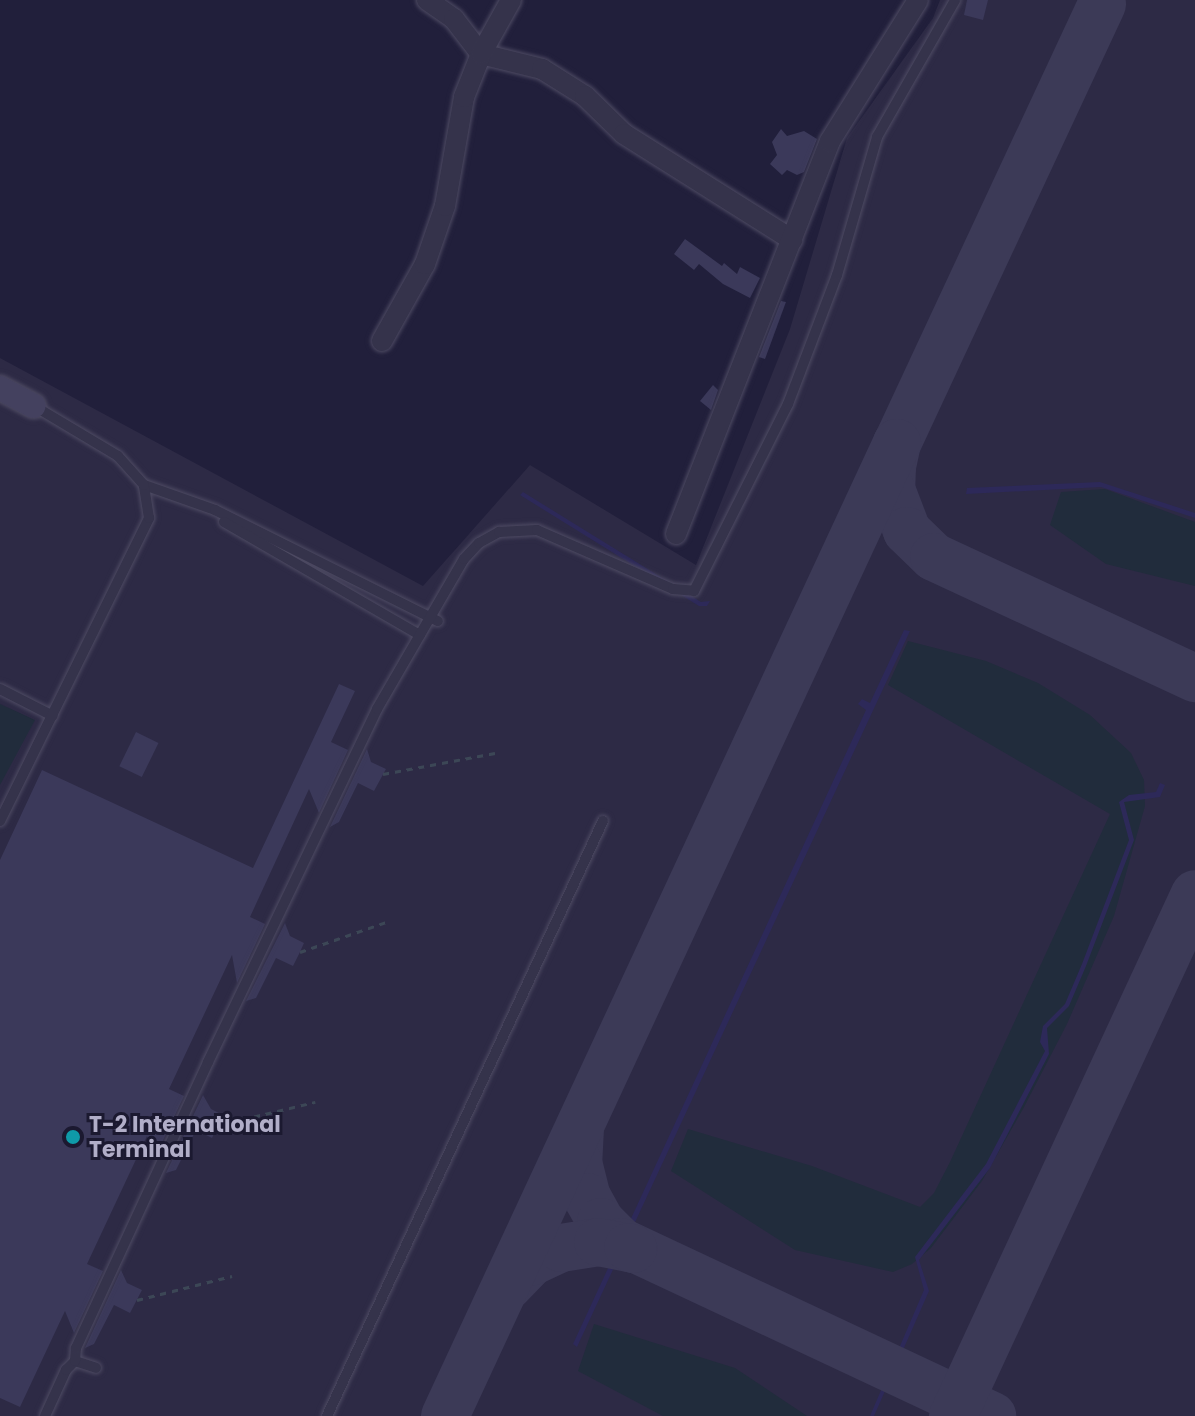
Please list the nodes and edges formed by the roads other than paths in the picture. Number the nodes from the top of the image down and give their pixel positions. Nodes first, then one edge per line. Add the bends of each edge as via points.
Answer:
1 (427, 0) edge
2 (511, 0) edge
3 (918, 0) edge
4 (955, 0) edge
5 (481, 54) junction
6 (792, 240) junction
7 (382, 341) dead end
8 (0, 388) edge
9 (34, 406) joint
10 (144, 485) junction
11 (224, 522) dead end
12 (676, 534) dead end
13 (434, 619) junction
14 (420, 635) dead end
15 (0, 689) edge
16 (53, 716) junction
17 (0, 821) edge
18 (603, 821) dead end
19 (75, 1361) junction
20 (96, 1368) dead end
21 (45, 1416) edge
22 (327, 1416) edge

1 - 5 street via 454,19
2 - 5 street
3 - 6 street via 830,141
4 - 13 lane via 877,137 837,275 788,404 694,591 673,589 549,533 517,528 487,537 470,552
5 - 6 street via 542,69 585,96 624,134
5 - 7 street via 461,108 445,206 425,264
6 - 12 street
8 - 9 street
9 - 10 lane via 118,456
10 - 13 lane via 215,510
10 - 16 lane via 149,518
11 - 14 lane
13 - 19 lane via 377,709 208,1062 76,1348
15 - 16 lane
16 - 17 lane
18 - 22 lane
19 - 20 lane
19 - 21 lane

